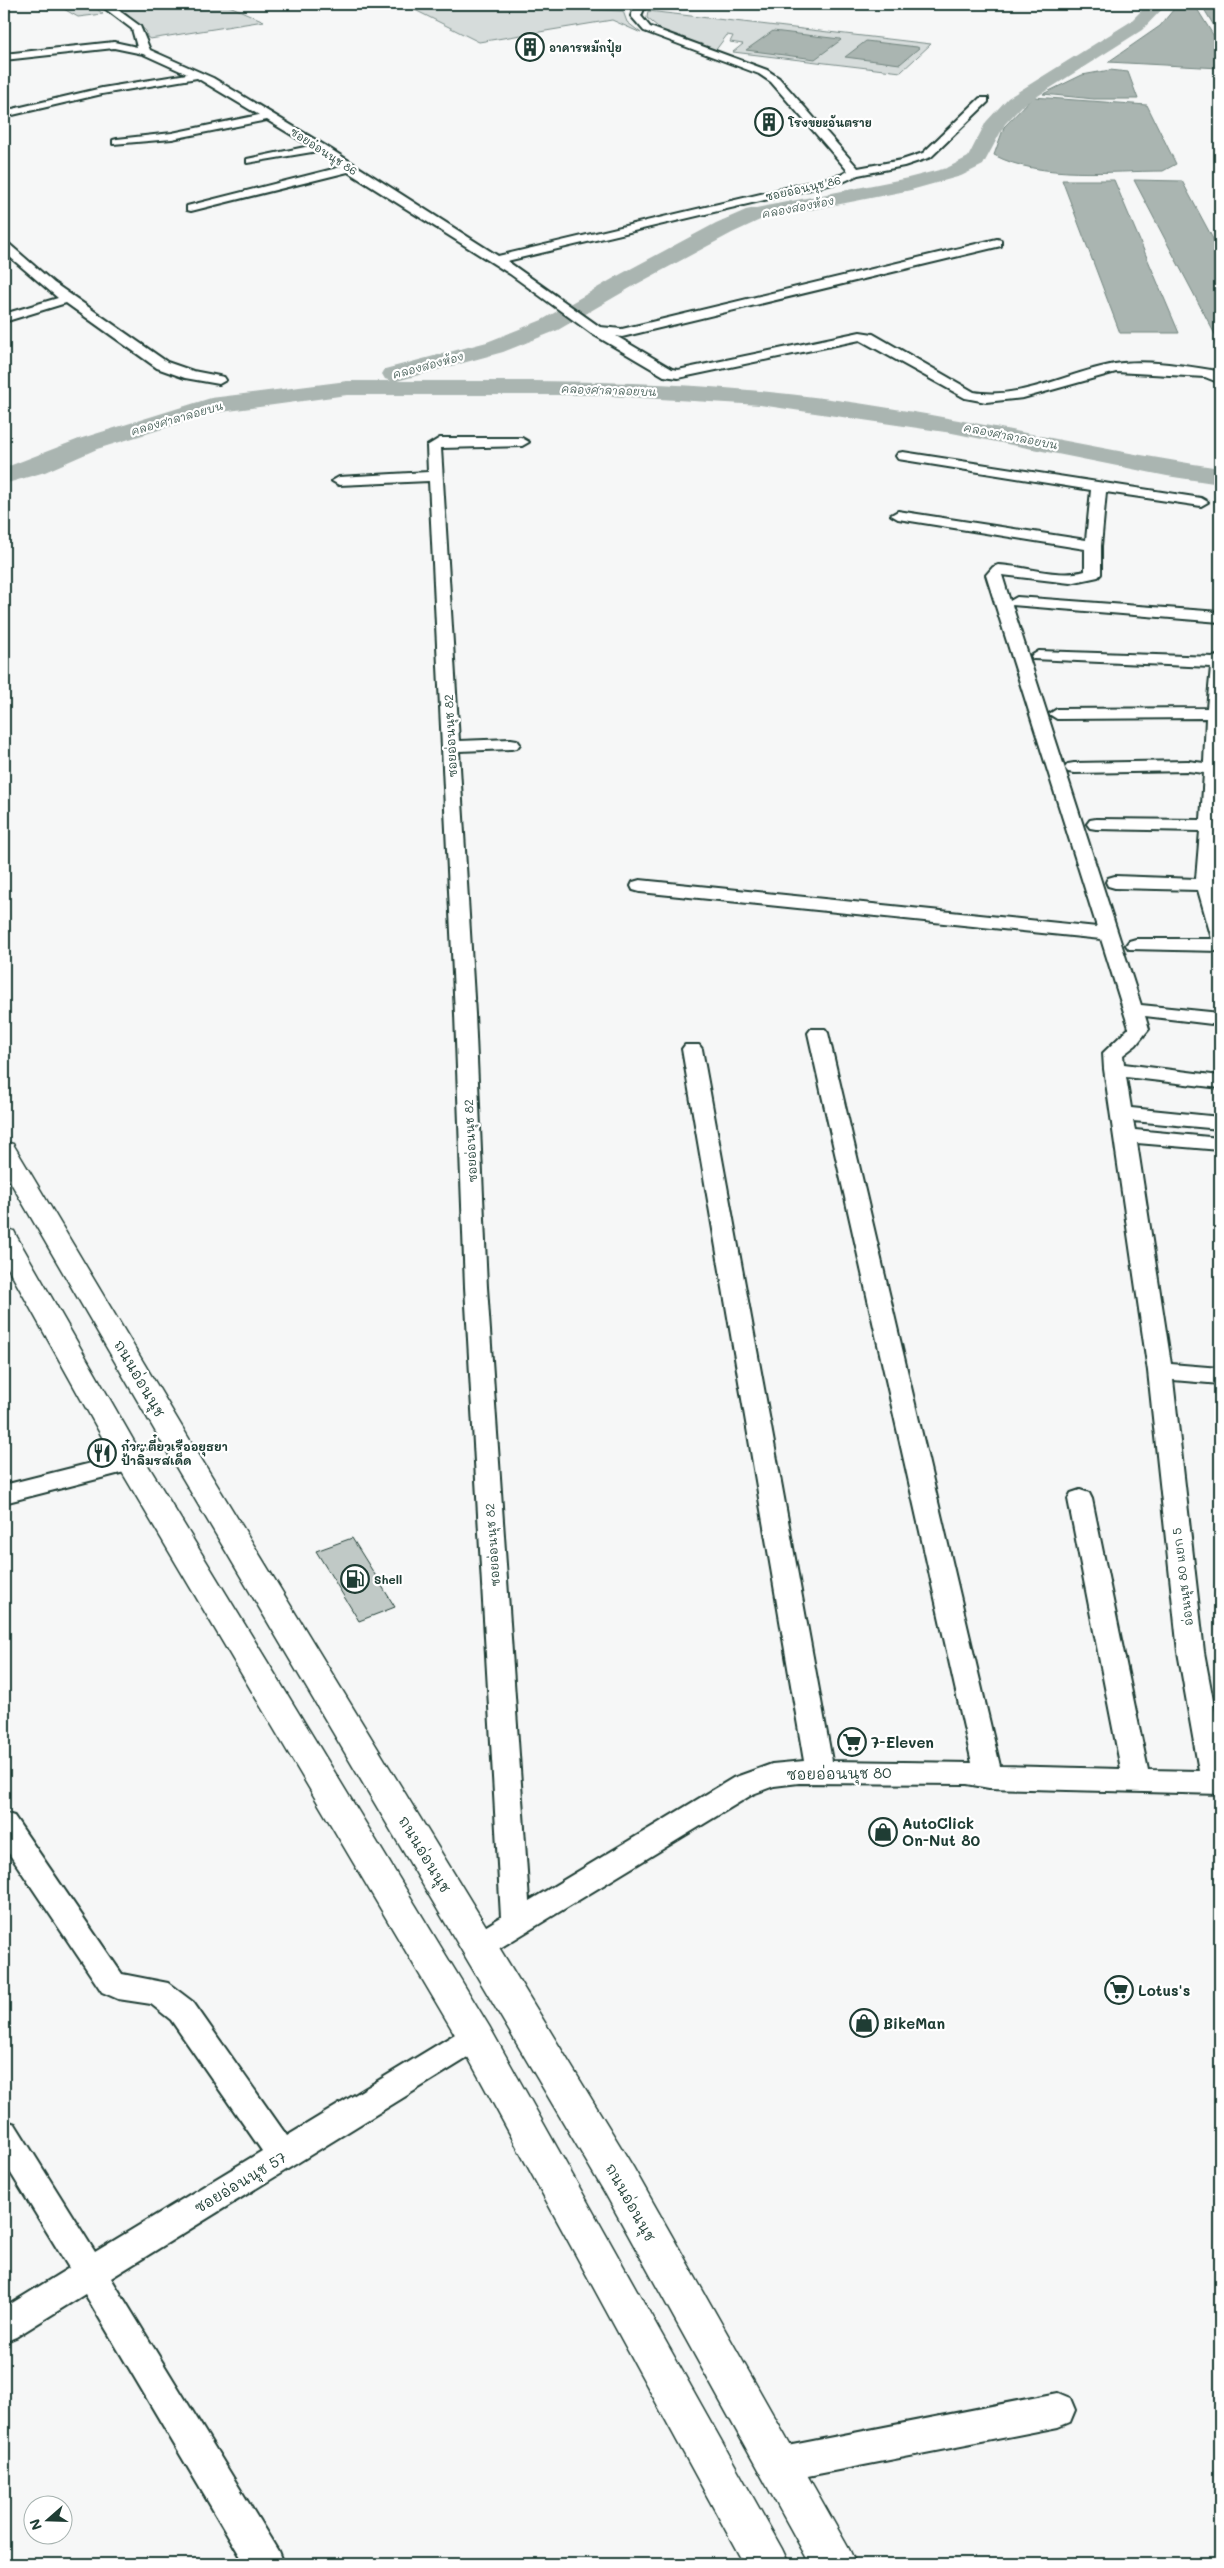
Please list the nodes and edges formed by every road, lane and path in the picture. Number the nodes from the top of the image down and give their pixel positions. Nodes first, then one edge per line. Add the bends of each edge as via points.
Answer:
1 (104, 4) edge
2 (641, 4) edge
3 (139, 39) junction
4 (114, 45) junction
5 (146, 52) junction
6 (4, 57) edge
7 (200, 76) junction
8 (984, 100) dead end
9 (4, 114) edge
10 (269, 116) junction
11 (118, 142) dead end
12 (320, 147) junction
13 (251, 161) dead end
14 (350, 168) junction
15 (855, 172) junction
16 (191, 208) dead end
17 (997, 243) dead end
18 (4, 246) edge
19 (496, 260) junction
20 (67, 298) junction
21 (4, 318) edge
22 (596, 330) junction
23 (1220, 379) edge
24 (218, 380) dead end
25 (522, 442) dead end
26 (903, 456) dead end
27 (435, 476) junction
28 (339, 481) dead end
29 (1099, 487) junction
30 (1201, 502) dead end
31 (898, 515) dead end
32 (1093, 546) junction
33 (1018, 602) dead end
34 (1220, 617) edge
35 (1039, 656) dead end
36 (1220, 665) edge
37 (1057, 714) dead end
38 (1217, 718) edge
39 (511, 744) dead end
40 (450, 746) junction
41 (1074, 768) dead end
42 (1216, 770) edge
43 (1096, 824) dead end
44 (1215, 826) edge
45 (1116, 882) dead end
46 (1213, 885) edge
47 (640, 886) dead end
48 (1110, 934) junction
49 (1220, 937) edge
50 (1136, 945) dead end
51 (1220, 945) edge
52 (1146, 1010) dead end
53 (1220, 1019) edge
54 (818, 1033) dead end
55 (692, 1049) dead end
56 (1114, 1070) junction
57 (1220, 1082) edge
58 (1121, 1113) junction
59 (1220, 1122) edge
60 (1124, 1135) junction
61 (1220, 1144) edge
62 (4, 1150) edge
63 (4, 1237) edge
64 (1160, 1371) junction
65 (1220, 1376) edge
66 (131, 1462) junction
67 (4, 1494) edge
68 (1080, 1499) dead end
69 (820, 1773) junction
70 (989, 1777) junction
71 (1137, 1781) junction
72 (1218, 1783) edge
73 (4, 1824) edge
74 (516, 1924) junction
75 (480, 1945) junction
76 (476, 2037) junction
77 (4, 2134) edge
78 (283, 2155) junction
79 (90, 2273) junction
80 (4, 2326) edge
81 (1058, 2410) dead end
82 (777, 2465) junction
83 (264, 2564) edge
84 (767, 2564) edge
85 (834, 2564) edge

1 - 3 street via 137,28
2 - 15 street, ซอยอ่อนนุช 86 via 636,16 647,29 762,72 775,80
3 - 4 street
3 - 5 street
4 - 5 street, ซอยอ่อนนุช 86
4 - 6 street, ซอยอ่อนนุช 86
5 - 7 street, ซอยอ่อนนุช 86
7 - 9 street via 102,91
7 - 10 street, ซอยอ่อนนุช 86
8 - 15 street via 927,155 904,163
10 - 11 street via 164,138
10 - 12 street, ซอยอ่อนนุช 86
12 - 13 street
12 - 14 street, ซอยอ่อนนุช 86
14 - 16 street
14 - 19 street, ซอยอ่อนนุช 86
15 - 19 street, ซอยอ่อนนุช 86 via 845,178
17 - 22 street, ซอยอ่อนนุช 86 via 622,332
18 - 20 street
19 - 22 street, ซอยอ่อนนุช 86
20 - 21 street
20 - 24 street via 162,365
22 - 23 street, ซอยอ่อนนุช 86 via 678,374 860,336 868,337 980,398 1010,396 1117,368 1205,373 1217,375
25 - 27 street, ซอยอ่อนนุช 82 via 440,442 434,446
26 - 29 street
27 - 28 street
27 - 40 street, ซอยอ่อนนุช 82
29 - 30 street
29 - 32 street
31 - 32 street
32 - 48 street via 1093,574 1085,578 1011,569 998,570 994,576
33 - 34 street
35 - 36 street
36 - 38 street
37 - 38 street
38 - 42 street
39 - 40 street
40 - 74 street, ซอยอ่อนนุช 82 via 476,1286
41 - 42 street via 1188,766
42 - 44 street
43 - 44 street
44 - 46 street via 1205,870
45 - 46 street
46 - 49 street
47 - 48 street
48 - 56 street via 1139,1029 1113,1053
50 - 51 street
52 - 53 street
54 - 70 street
55 - 69 street
56 - 57 street
56 - 58 street, อ่อนนุช 80 แยก 5
58 - 59 street
58 - 60 street, อ่อนนุช 80 แยก 5
60 - 61 street
60 - 64 street, อ่อนนุช 80 แยก 5
62 - 75 main road, ถนนอ่อนนุช via 69,1255 206,1494
63 - 66 main road
64 - 65 street
64 - 72 street, อ่อนนุช 80 แยก 5 via 1191,1652
66 - 67 street
66 - 76 main road
68 - 71 street
69 - 70 street, ซอยอ่อนนุช 80 via 967,1773
69 - 74 street, ซอยอ่อนนุช 80 via 772,1775 743,1786
70 - 71 street, ซอยอ่อนนุช 80
71 - 72 street, ซอยอ่อนนุช 80
73 - 78 street via 112,1983 158,1992 182,2011
74 - 75 street, ซอยอ่อนนุช 80
75 - 82 main road, ถนนอ่อนนุช via 619,2180
76 - 78 street, ซอยอ่อนนุช 57
76 - 84 main road
77 - 79 street
78 - 79 street, ซอยอ่อนนุช 57
79 - 80 street, ซอยอ่อนนุช 57
79 - 83 street
81 - 82 street
82 - 85 main road, ถนนอ่อนนุช

